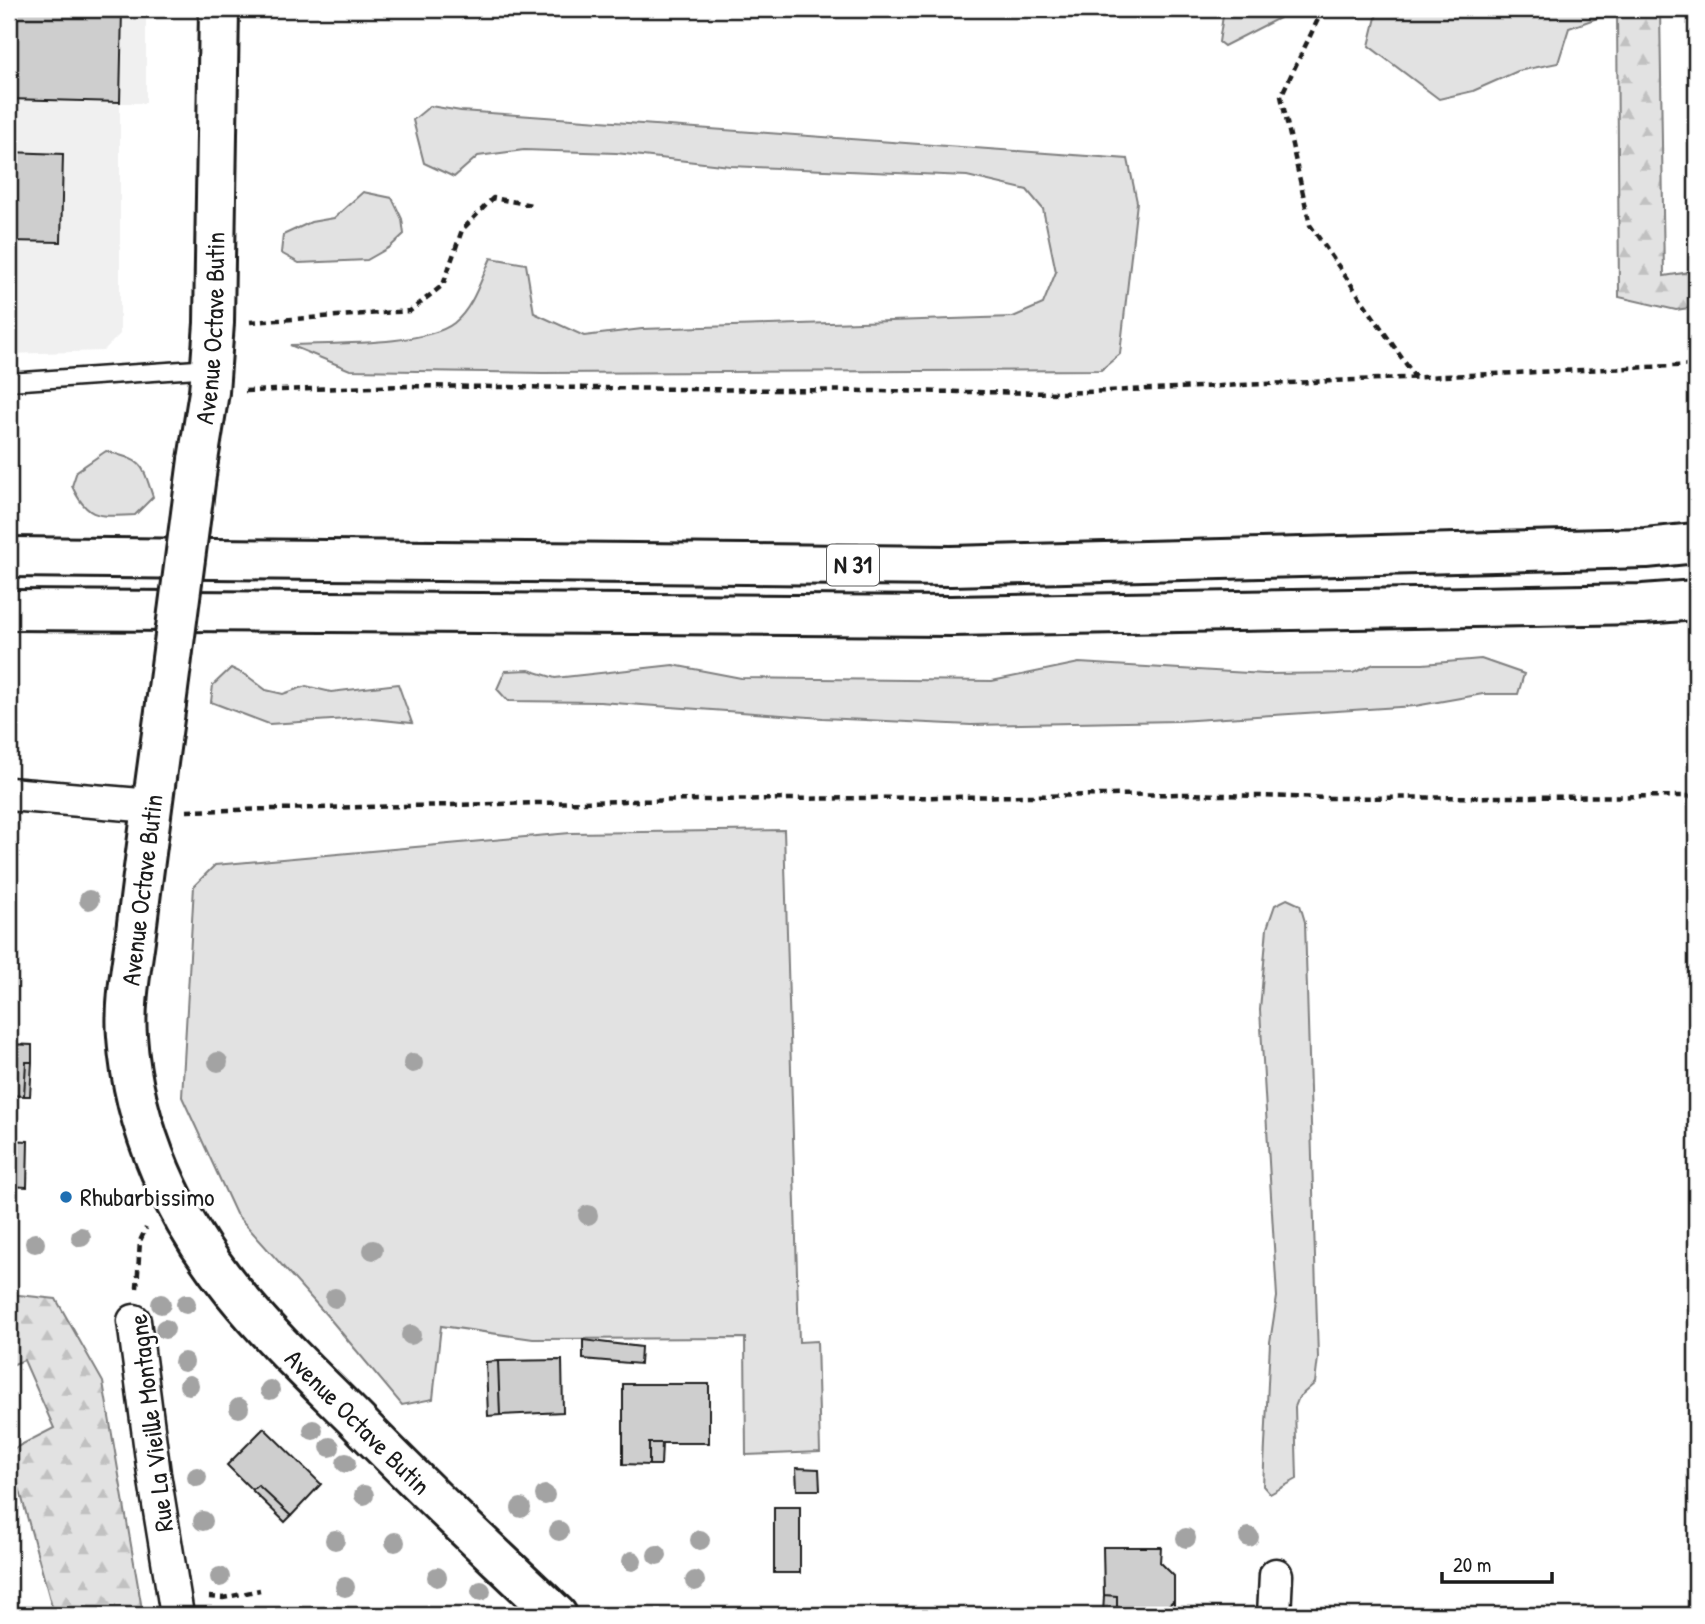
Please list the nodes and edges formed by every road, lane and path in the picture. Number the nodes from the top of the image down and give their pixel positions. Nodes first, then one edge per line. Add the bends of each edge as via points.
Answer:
1 (219, 9) edge
2 (1323, 9) edge
3 (533, 205) dead end
4 (214, 323) junction
5 (1696, 365) edge
6 (1415, 377) junction
7 (210, 380) junction
8 (9, 382) edge
9 (1696, 543) edge
10 (9, 557) edge
11 (1696, 600) edge
12 (9, 610) edge
13 (9, 794) edge
14 (1696, 796) edge
15 (152, 806) junction
16 (176, 1203) junction
17 (135, 1321) joint
18 (1276, 1575) dead end
19 (260, 1590) dead end
20 (209, 1597) dead end
21 (177, 1615) edge
22 (557, 1615) edge
23 (1274, 1615) edge

1 - 4 main road, Avenue Octave Butin
2 - 6 path via 1281,96 1310,225
3 - 4 path via 492,198 462,230 443,285 410,311
4 - 7 main road, Avenue Octave Butin
5 - 6 path
6 - 7 path via 1062,393
7 - 8 lane
7 - 15 main road, Avenue Octave Butin, bridge
9 - 10 main road, N 31 via 951,566
11 - 12 main road, N 31 via 951,616
13 - 15 street
14 - 15 path via 1186,794 177,811
15 - 16 main road, Avenue Octave Butin via 126,1033 140,1111
16 - 17 path, Rue La Vieille Montagne via 148,1224 141,1241
16 - 22 main road, Avenue Octave Butin via 202,1249 261,1325
17 - 21 street, Rue La Vieille Montagne
18 - 23 street
19 - 20 path

